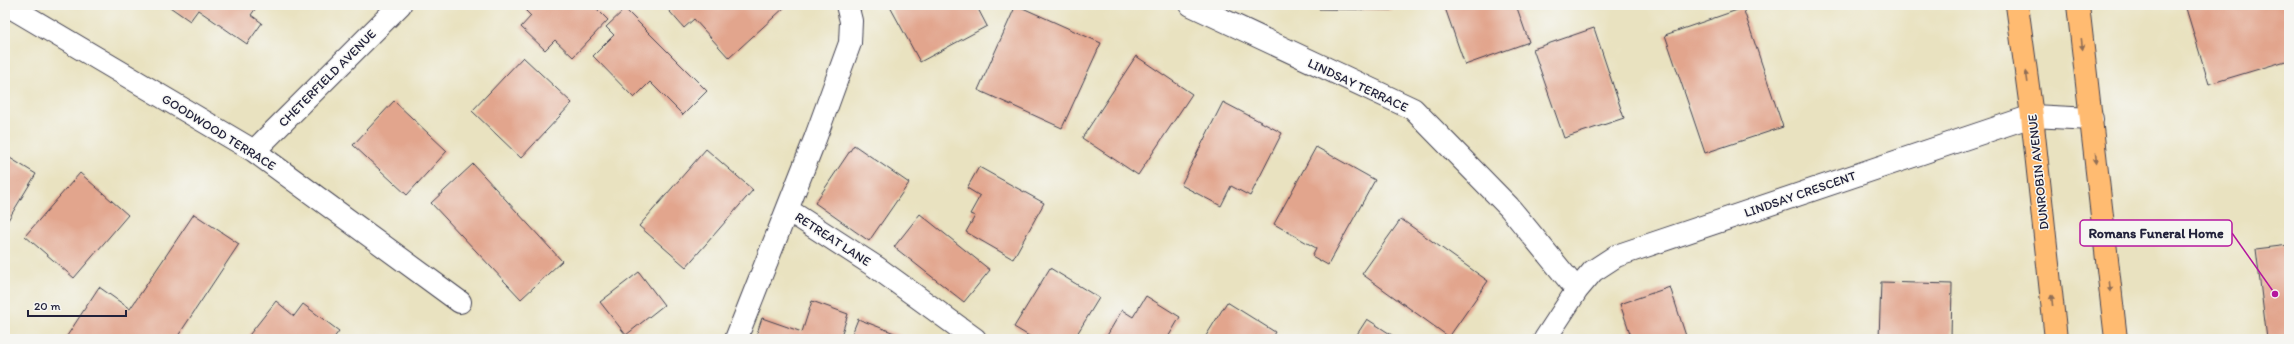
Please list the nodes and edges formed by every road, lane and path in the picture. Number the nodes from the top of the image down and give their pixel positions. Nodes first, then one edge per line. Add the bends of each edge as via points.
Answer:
1 (7, 5) edge
2 (400, 5) edge
3 (847, 5) edge
4 (1191, 5) edge
5 (2017, 5) edge
6 (2078, 5) edge
7 (2032, 116) junction
8 (2092, 119) junction
9 (254, 151) junction
10 (788, 210) junction
11 (1577, 290) junction
12 (460, 302) dead end
13 (736, 339) edge
14 (975, 339) edge
15 (1545, 339) edge
16 (2056, 339) edge
17 (2116, 339) edge

1 - 9 street, GOODWOOD TERRACE
2 - 9 street, CHETERFIELD AVENUE
3 - 10 street, RETREAT LANE via 851,21 850,43
4 - 11 street, LINDSAY TERRACE via 1412,109 1509,207
7 -> 5 highway, DUNROBIN AVENUE
6 -> 8 highway
7 - 8 street, LINDSAY CRESCENT
7 - 11 street, LINDSAY CRESCENT via 1616,256 1593,271
16 -> 7 highway, DUNROBIN AVENUE
8 -> 17 highway
9 - 12 street, GOODWOOD TERRACE
10 - 13 street
10 - 14 street, RETREAT LANE via 876,267
11 - 15 street, LINDSAY CRESCENT

